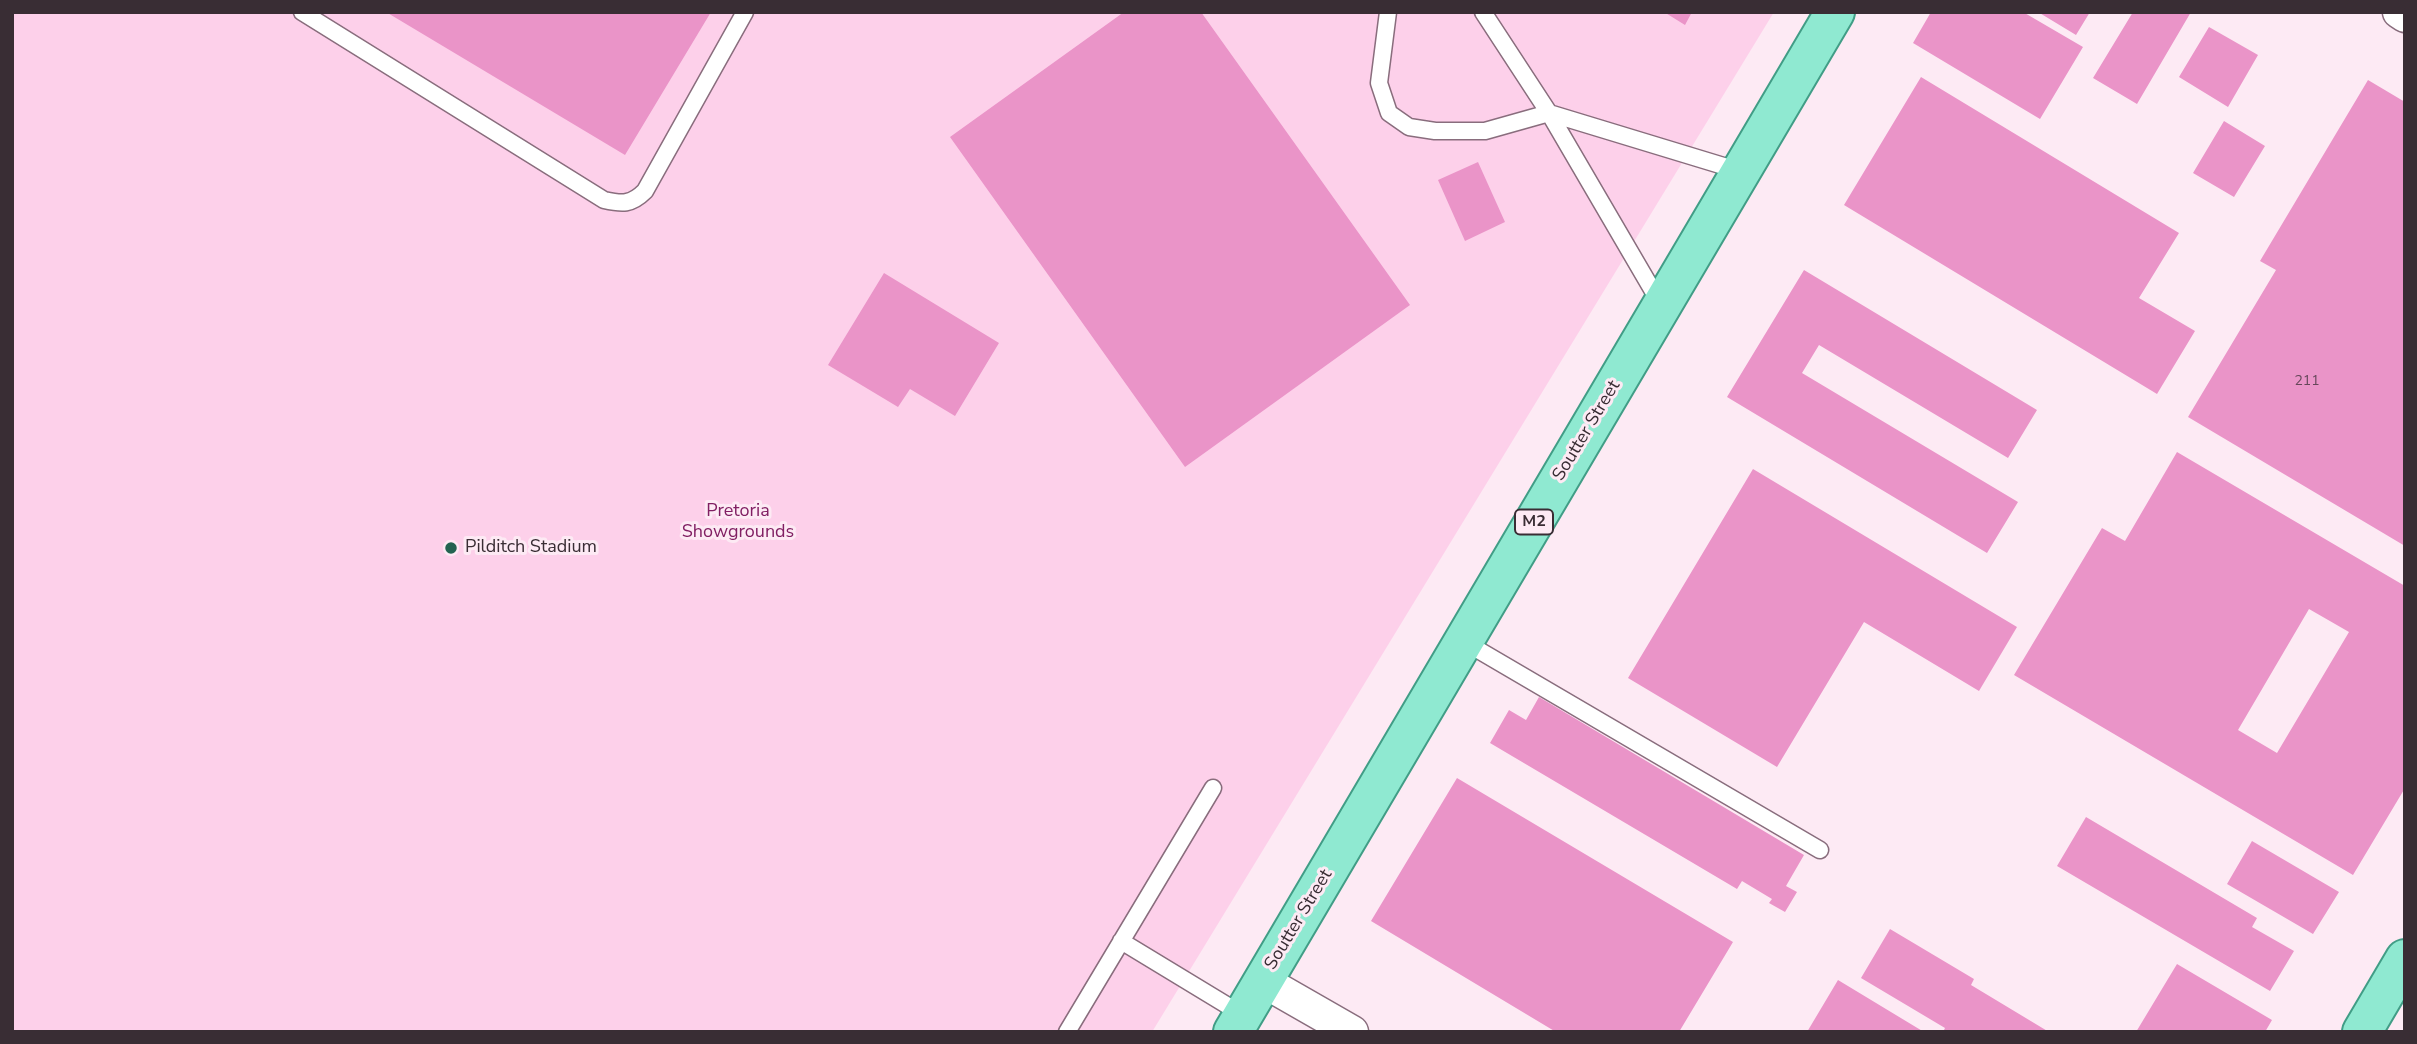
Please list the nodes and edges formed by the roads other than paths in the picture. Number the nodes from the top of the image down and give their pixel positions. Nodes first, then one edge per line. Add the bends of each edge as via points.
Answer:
1 (302, 12) edge
2 (745, 12) edge
3 (1388, 12) edge
4 (1483, 12) edge
5 (1835, 12) edge
6 (2399, 12) edge
7 (2405, 16) edge
8 (1549, 113) junction
9 (1740, 171) junction
10 (1662, 305) junction
11 (1463, 641) junction
12 (1213, 788) dead end
13 (1820, 850) dead end
14 (1121, 942) junction
15 (2405, 959) edge
16 (1263, 981) junction
17 (1238, 1023) edge
18 (1067, 1032) edge
19 (1352, 1032) edge
20 (2362, 1032) edge

1 - 2 lane via 604,200 624,204 645,191
3 - 8 lane via 1379,83 1389,113 1409,127 1485,131
4 - 8 lane
5 - 9 main road, Soutter Street / M2
6 - 7 street
8 - 9 lane
8 - 10 lane
9 - 10 main road, Soutter Street / M2
10 - 11 main road, Soutter Street / M2
11 - 13 lane
11 - 16 main road, Soutter Street / M2
12 - 14 lane
14 - 17 lane
14 - 18 lane
15 - 20 main road
16 - 17 main road, Soutter Street / M2
16 - 19 street

